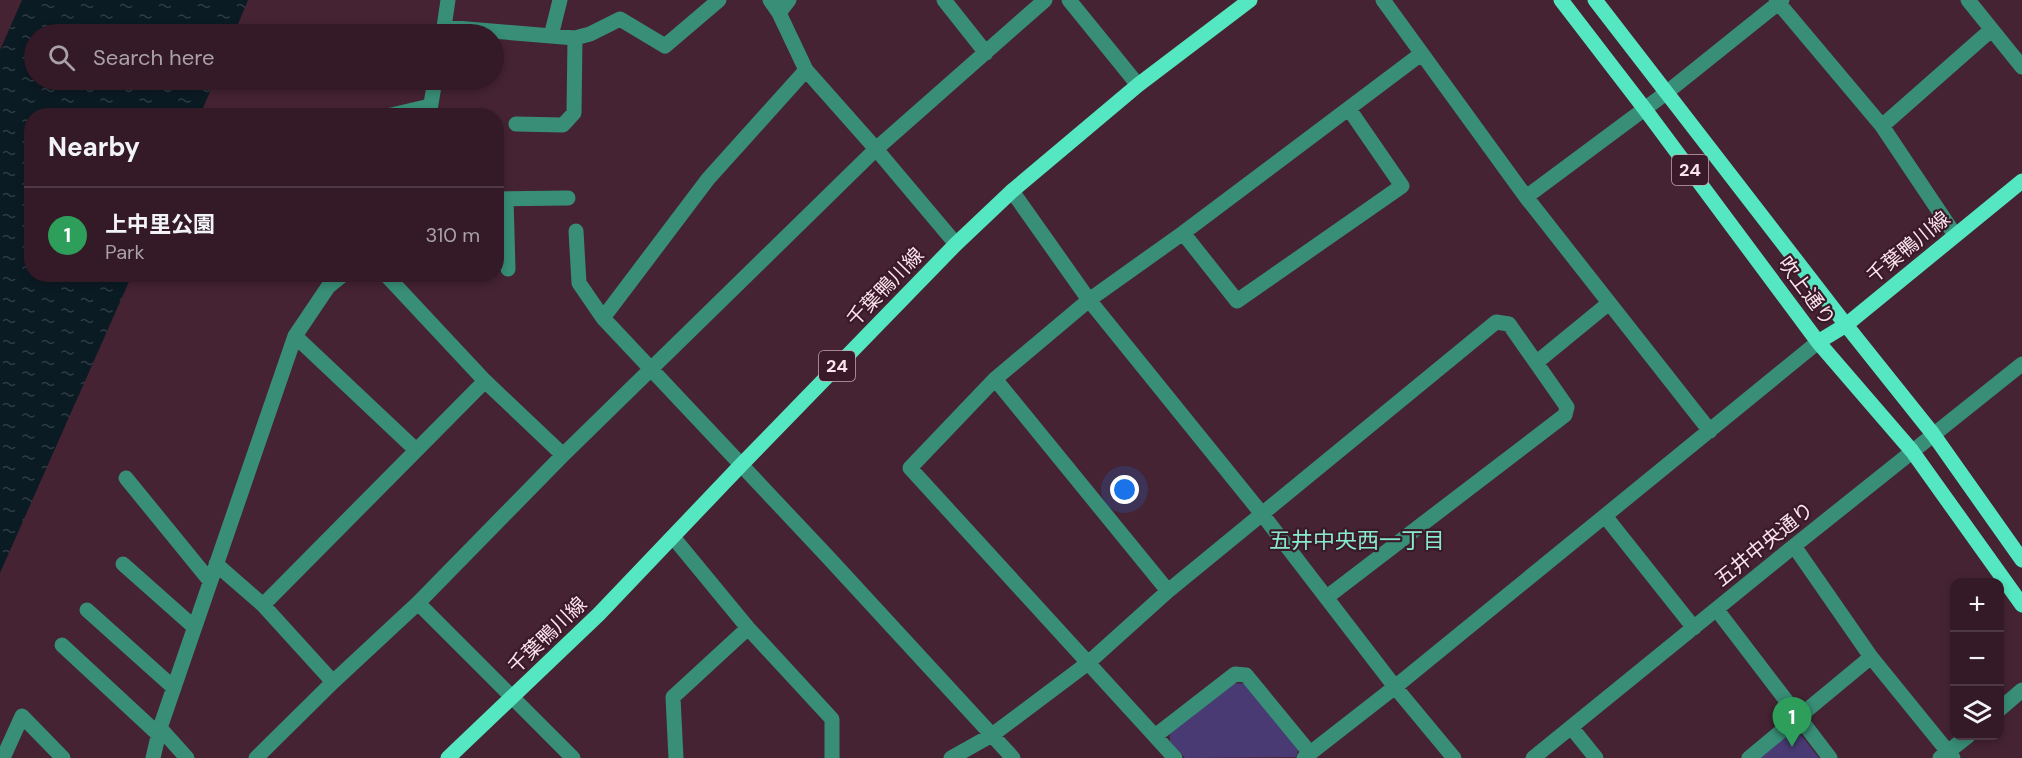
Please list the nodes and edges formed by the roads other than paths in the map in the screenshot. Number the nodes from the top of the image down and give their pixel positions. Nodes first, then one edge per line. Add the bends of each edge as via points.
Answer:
1 (448, 0) edge
2 (560, 0) edge
3 (719, 0) edge
4 (770, 0) edge
5 (789, 0) edge
6 (944, 0) edge
7 (1045, 0) edge
8 (1069, 0) edge
9 (1250, 0) edge
10 (1383, 0) edge
11 (1561, 0) edge
12 (1595, 0) edge
13 (1968, 0) edge
14 (1779, 1) edge
15 (779, 13) junction
16 (444, 24) edge
17 (1991, 30) junction
18 (504, 34) edge
19 (551, 36) junction
20 (575, 38) junction
21 (986, 53) junction
22 (1421, 54) junction
23 (2022, 67) edge
24 (806, 70) junction
25 (1138, 85) junction
26 (433, 90) edge
27 (1666, 93) junction
28 (430, 108) edge
29 (1644, 108) junction
30 (1349, 109) junction
31 (516, 124) dead end
32 (1882, 126) junction
33 (876, 149) junction
34 (2022, 180) edge
35 (1012, 191) junction
36 (1526, 196) junction
37 (568, 198) dead end
38 (504, 199) edge
39 (504, 229) edge
40 (576, 231) dead end
41 (1183, 233) junction
42 (1955, 235) junction
43 (956, 244) junction
44 (508, 269) dead end
45 (334, 282) edge
46 (392, 282) edge
47 (1089, 300) junction
48 (1609, 303) junction
49 (603, 318) junction
50 (1846, 325) junction
51 (295, 336) junction
52 (1818, 342) junction
53 (1537, 362) junction
54 (2022, 364) edge
55 (650, 370) junction
56 (995, 379) junction
57 (485, 381) junction
58 (1710, 430) junction
59 (1933, 434) junction
60 (416, 450) junction
61 (1912, 451) junction
62 (563, 455) junction
63 (741, 464) junction
64 (126, 478) dead end
65 (1262, 514) junction
66 (1605, 516) junction
67 (673, 537) junction
68 (1794, 546) junction
69 (2022, 560) edge
70 (123, 564) dead end
71 (216, 564) junction
72 (210, 581) junction
73 (1168, 591) junction
74 (1327, 597) junction
75 (418, 603) junction
76 (263, 605) junction
77 (2022, 605) edge
78 (87, 610) dead end
79 (1717, 610) junction
80 (194, 627) junction
81 (748, 628) junction
82 (1694, 628) junction
83 (62, 645) dead end
84 (1871, 657) junction
85 (1088, 663) junction
86 (333, 682) junction
87 (1395, 687) junction
88 (174, 688) junction
89 (2022, 690) edge
90 (513, 698) junction
91 (2004, 706) edge
92 (1800, 717) junction
93 (1571, 727) junction
94 (159, 731) junction
95 (992, 735) junction
96 (1155, 736) junction
97 (1963, 740) edge
98 (1307, 756) edge
99 (1947, 756) edge
100 (3, 758) edge
101 (63, 758) edge
102 (153, 758) edge
103 (187, 758) edge
104 (256, 758) edge
105 (448, 758) edge
106 (573, 758) edge
107 (676, 758) edge
108 (832, 758) edge
109 (951, 758) edge
110 (1013, 758) edge
111 (1175, 758) edge
112 (1454, 758) edge
113 (1533, 758) edge
114 (1596, 758) edge
115 (1749, 758) edge
116 (1830, 758) edge

1 - 16 street
2 - 19 street
3 - 20 street via 664,46 620,19
4 - 15 street
5 - 15 street
6 - 21 street
7 - 21 street
8 - 25 street
9 - 25 main road, 千葉鴨川線 / 24
10 - 22 street
11 - 29 main road, 吹上通り / 24
12 - 27 main road, 吹上通り / 24
13 - 17 street
14 - 27 street
14 - 32 street
15 - 24 street
17 - 23 street
17 - 32 street
18 - 19 street
19 - 20 street
20 - 31 street via 573,113 563,125
21 - 33 street
22 - 30 street
22 - 36 street
24 - 33 street
24 - 49 street via 708,179
25 - 35 main road, 千葉鴨川線 / 24
26 - 28 street
27 - 29 street
27 - 50 main road, 吹上通り / 24
29 - 36 street
29 - 52 main road, 吹上通り / 24
30 - 41 street
30 - 41 street via 1402,186 1237,301
32 - 42 street
33 - 43 street
33 - 55 street
34 - 42 main road, 千葉鴨川線
35 - 43 main road, 千葉鴨川線 / 24
35 - 47 street
36 - 48 street
37 - 38 street
39 - 44 street
40 - 49 street via 579,283
41 - 47 street
42 - 50 main road, 千葉鴨川線
43 - 63 main road, 千葉鴨川線 / 24
45 - 51 street
46 - 57 street
47 - 56 street
47 - 65 street
48 - 53 street
48 - 58 street
49 - 55 street
50 - 52 main road, 千葉鴨川線
50 - 59 main road, 吹上通り
51 - 60 street
51 - 71 street
52 - 58 street
52 - 61 main road, 吹上通り
53 - 65 street via 1509,324 1496,322
53 - 74 street via 1567,407 1565,415
54 - 59 street, 五井中央通り
55 - 62 street
55 - 63 street
56 - 73 street
56 - 85 street via 910,468
57 - 60 street
57 - 62 street
58 - 66 street
59 - 61 street, 五井中央通り
59 - 69 main road, 吹上通り
60 - 76 street
61 - 68 street, 五井中央通り
61 - 77 main road, 吹上通り
62 - 75 street
63 - 67 main road, 千葉鴨川線 / 24
63 - 95 street
64 - 72 street
65 - 73 street
65 - 74 street
66 - 82 street
66 - 87 street
67 - 81 street
67 - 90 main road, 千葉鴨川線 / 24
68 - 79 street, 五井中央通り
68 - 84 street
70 - 80 street
71 - 72 street
71 - 76 street
72 - 80 street
73 - 85 street
74 - 87 street
75 - 86 street
75 - 90 street
76 - 86 street
78 - 88 street
79 - 82 street, 五井中央通り
79 - 92 street
80 - 88 street
81 - 107 street via 673,697
81 - 108 street via 832,719
82 - 93 street, 五井中央通り
83 - 94 street
84 - 92 street
84 - 99 street
85 - 95 street
85 - 96 street
86 - 104 street
87 - 98 street
87 - 112 street
88 - 94 street
89 - 91 street
90 - 105 main road, 千葉鴨川線 / 24
90 - 106 street
92 - 115 street
92 - 116 street
93 - 113 street, 五井中央通り
93 - 114 street
94 - 102 street
94 - 103 street
95 - 109 street
95 - 110 street
96 - 98 street via 1235,674 1246,675
96 - 111 street
97 - 99 street
100 - 101 street via 22,716

